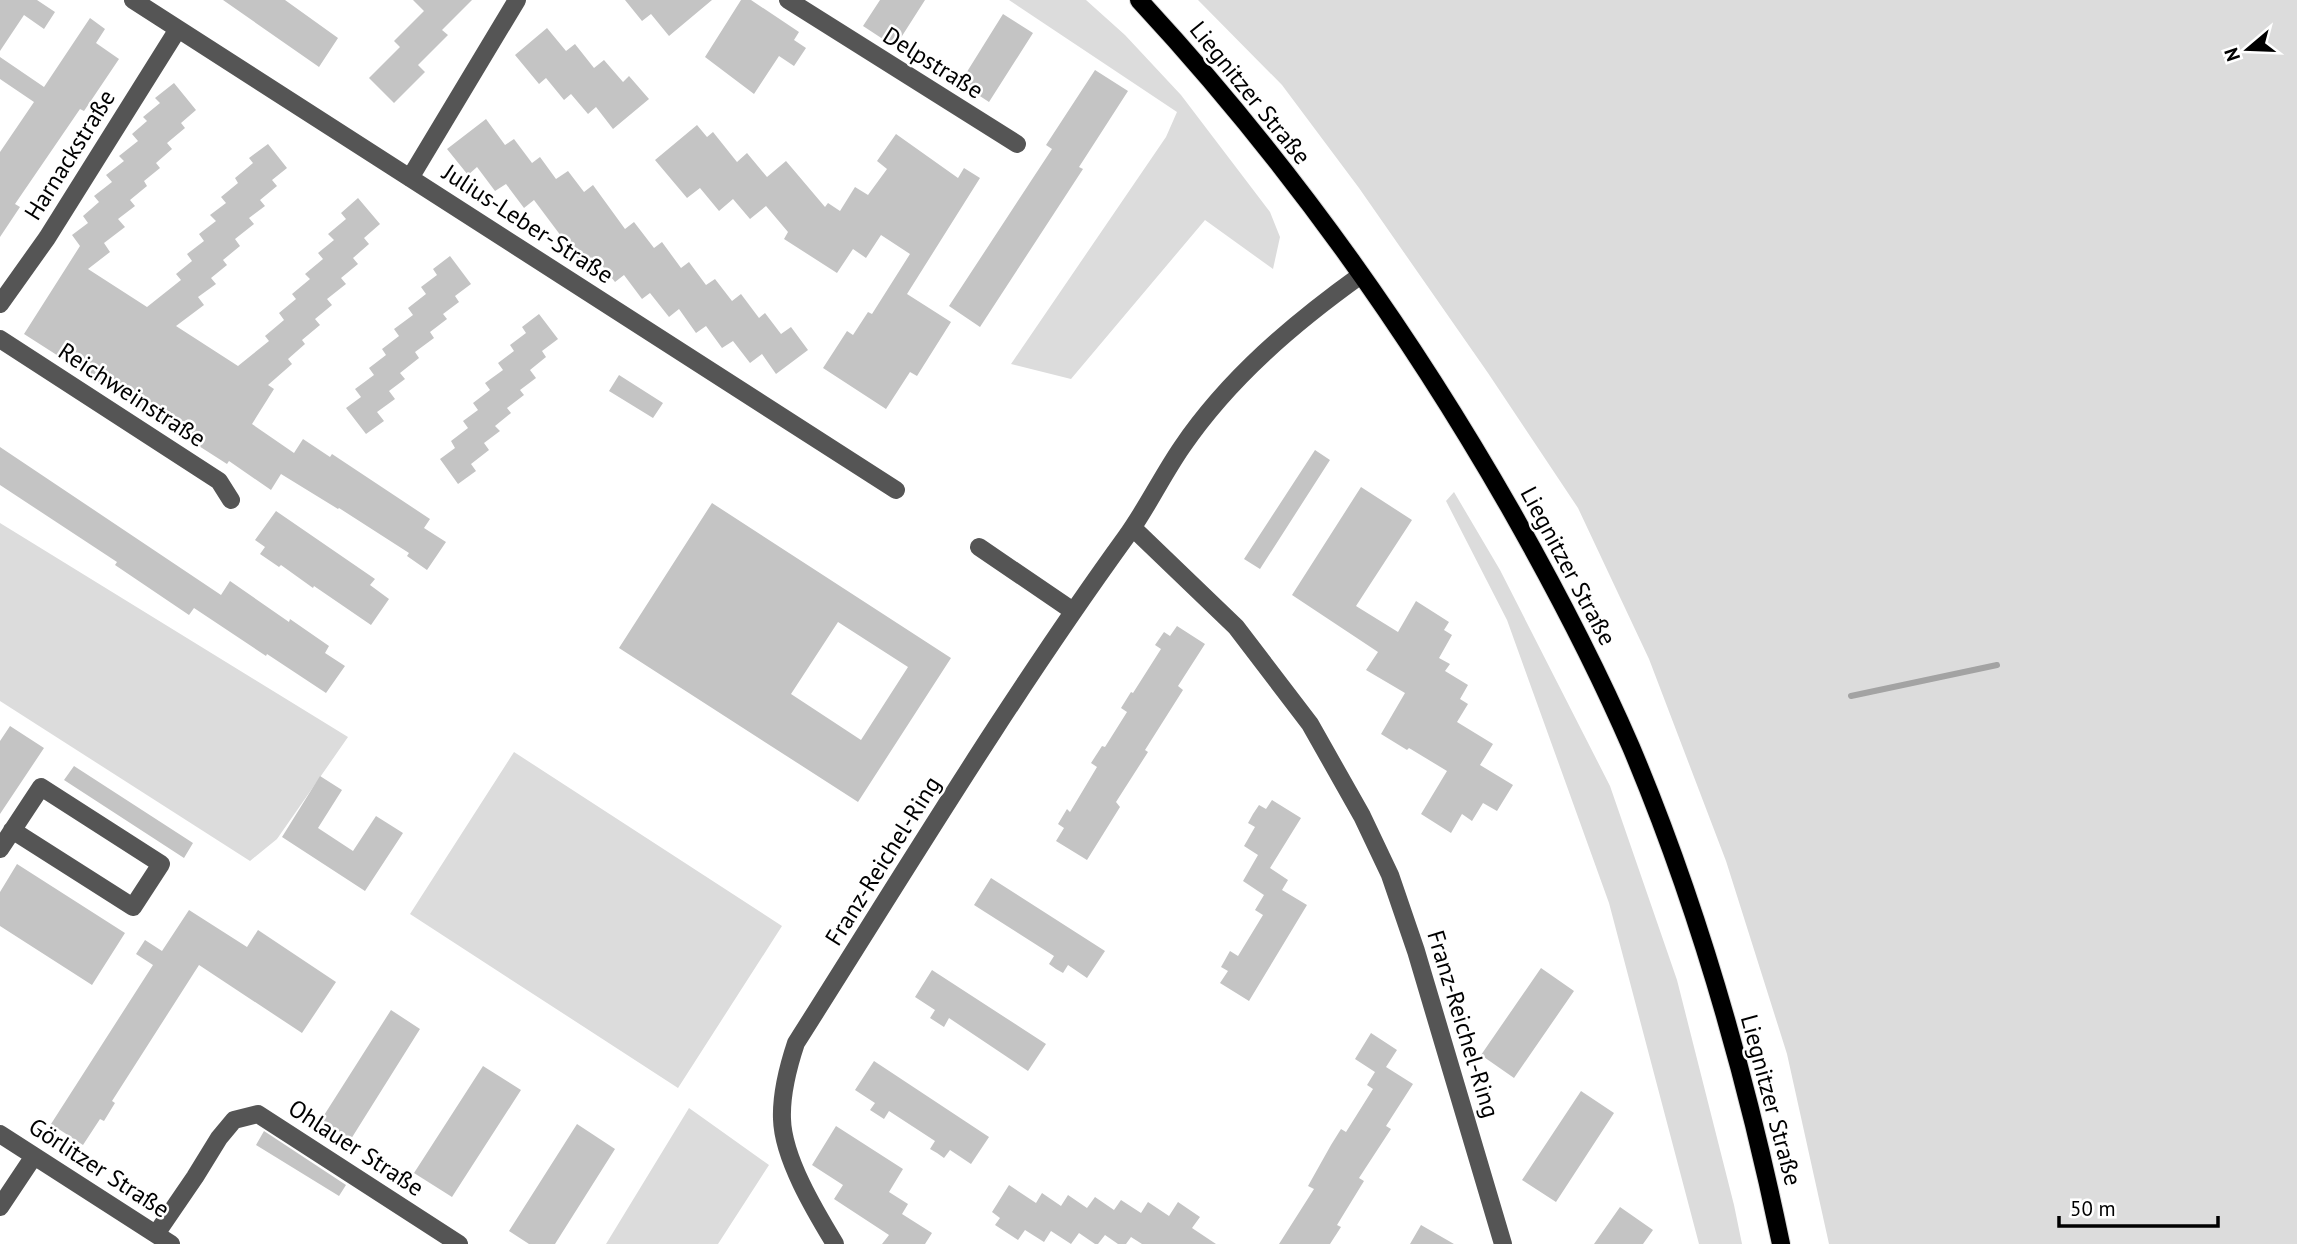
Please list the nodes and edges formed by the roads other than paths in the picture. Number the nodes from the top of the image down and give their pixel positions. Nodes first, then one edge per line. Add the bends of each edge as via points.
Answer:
1 (133, 0) edge
2 (517, 0) edge
3 (788, 0) edge
4 (1139, 0) edge
5 (178, 29) junction
6 (1017, 144) dead end
7 (410, 177) junction
8 (1361, 275) junction
9 (0, 304) edge
10 (0, 339) edge
11 (897, 490) dead end
12 (230, 500) dead end
13 (1133, 528) junction
14 (979, 547) dead end
15 (1073, 611) junction
16 (12, 830) junction
17 (0, 849) edge
18 (0, 1134) edge
19 (34, 1156) junction
20 (0, 1206) edge
21 (156, 1234) junction
22 (171, 1244) edge
23 (459, 1244) edge
24 (835, 1244) edge
25 (1503, 1244) edge
26 (1781, 1244) edge

1 - 5 street, Julius-Leber-Straße
2 - 7 street
3 - 6 street, Delpstraße
4 - 8 main road, Liegnitzer Straße via 1231,102
5 - 7 street, Julius-Leber-Straße
5 - 9 street, Harnackstraße
7 - 11 street, Julius-Leber-Straße
8 - 13 street, Franz-Reichel-Ring via 1286,332 1214,405 1182,447
8 - 26 main road, Liegnitzer Straße via 1466,432 1609,696 1683,887 1720,1003
10 - 12 street, Reichweinstraße via 219,481
13 - 15 street, Franz-Reichel-Ring
13 - 25 street, Franz-Reichel-Ring via 1236,627 1310,724 1362,816 1390,875 1416,951
14 - 15 street
15 - 24 street, Franz-Reichel-Ring via 796,1043 788,1067 782,1121 802,1187
16 - 16 street via 41,787 161,864 133,907
16 - 17 street
18 - 19 street, Görlitzer Straße
19 - 20 street
19 - 21 street, Görlitzer Straße
21 - 22 street, Görlitzer Straße
21 - 23 street, Ohlauer Straße via 234,1120 258,1114

